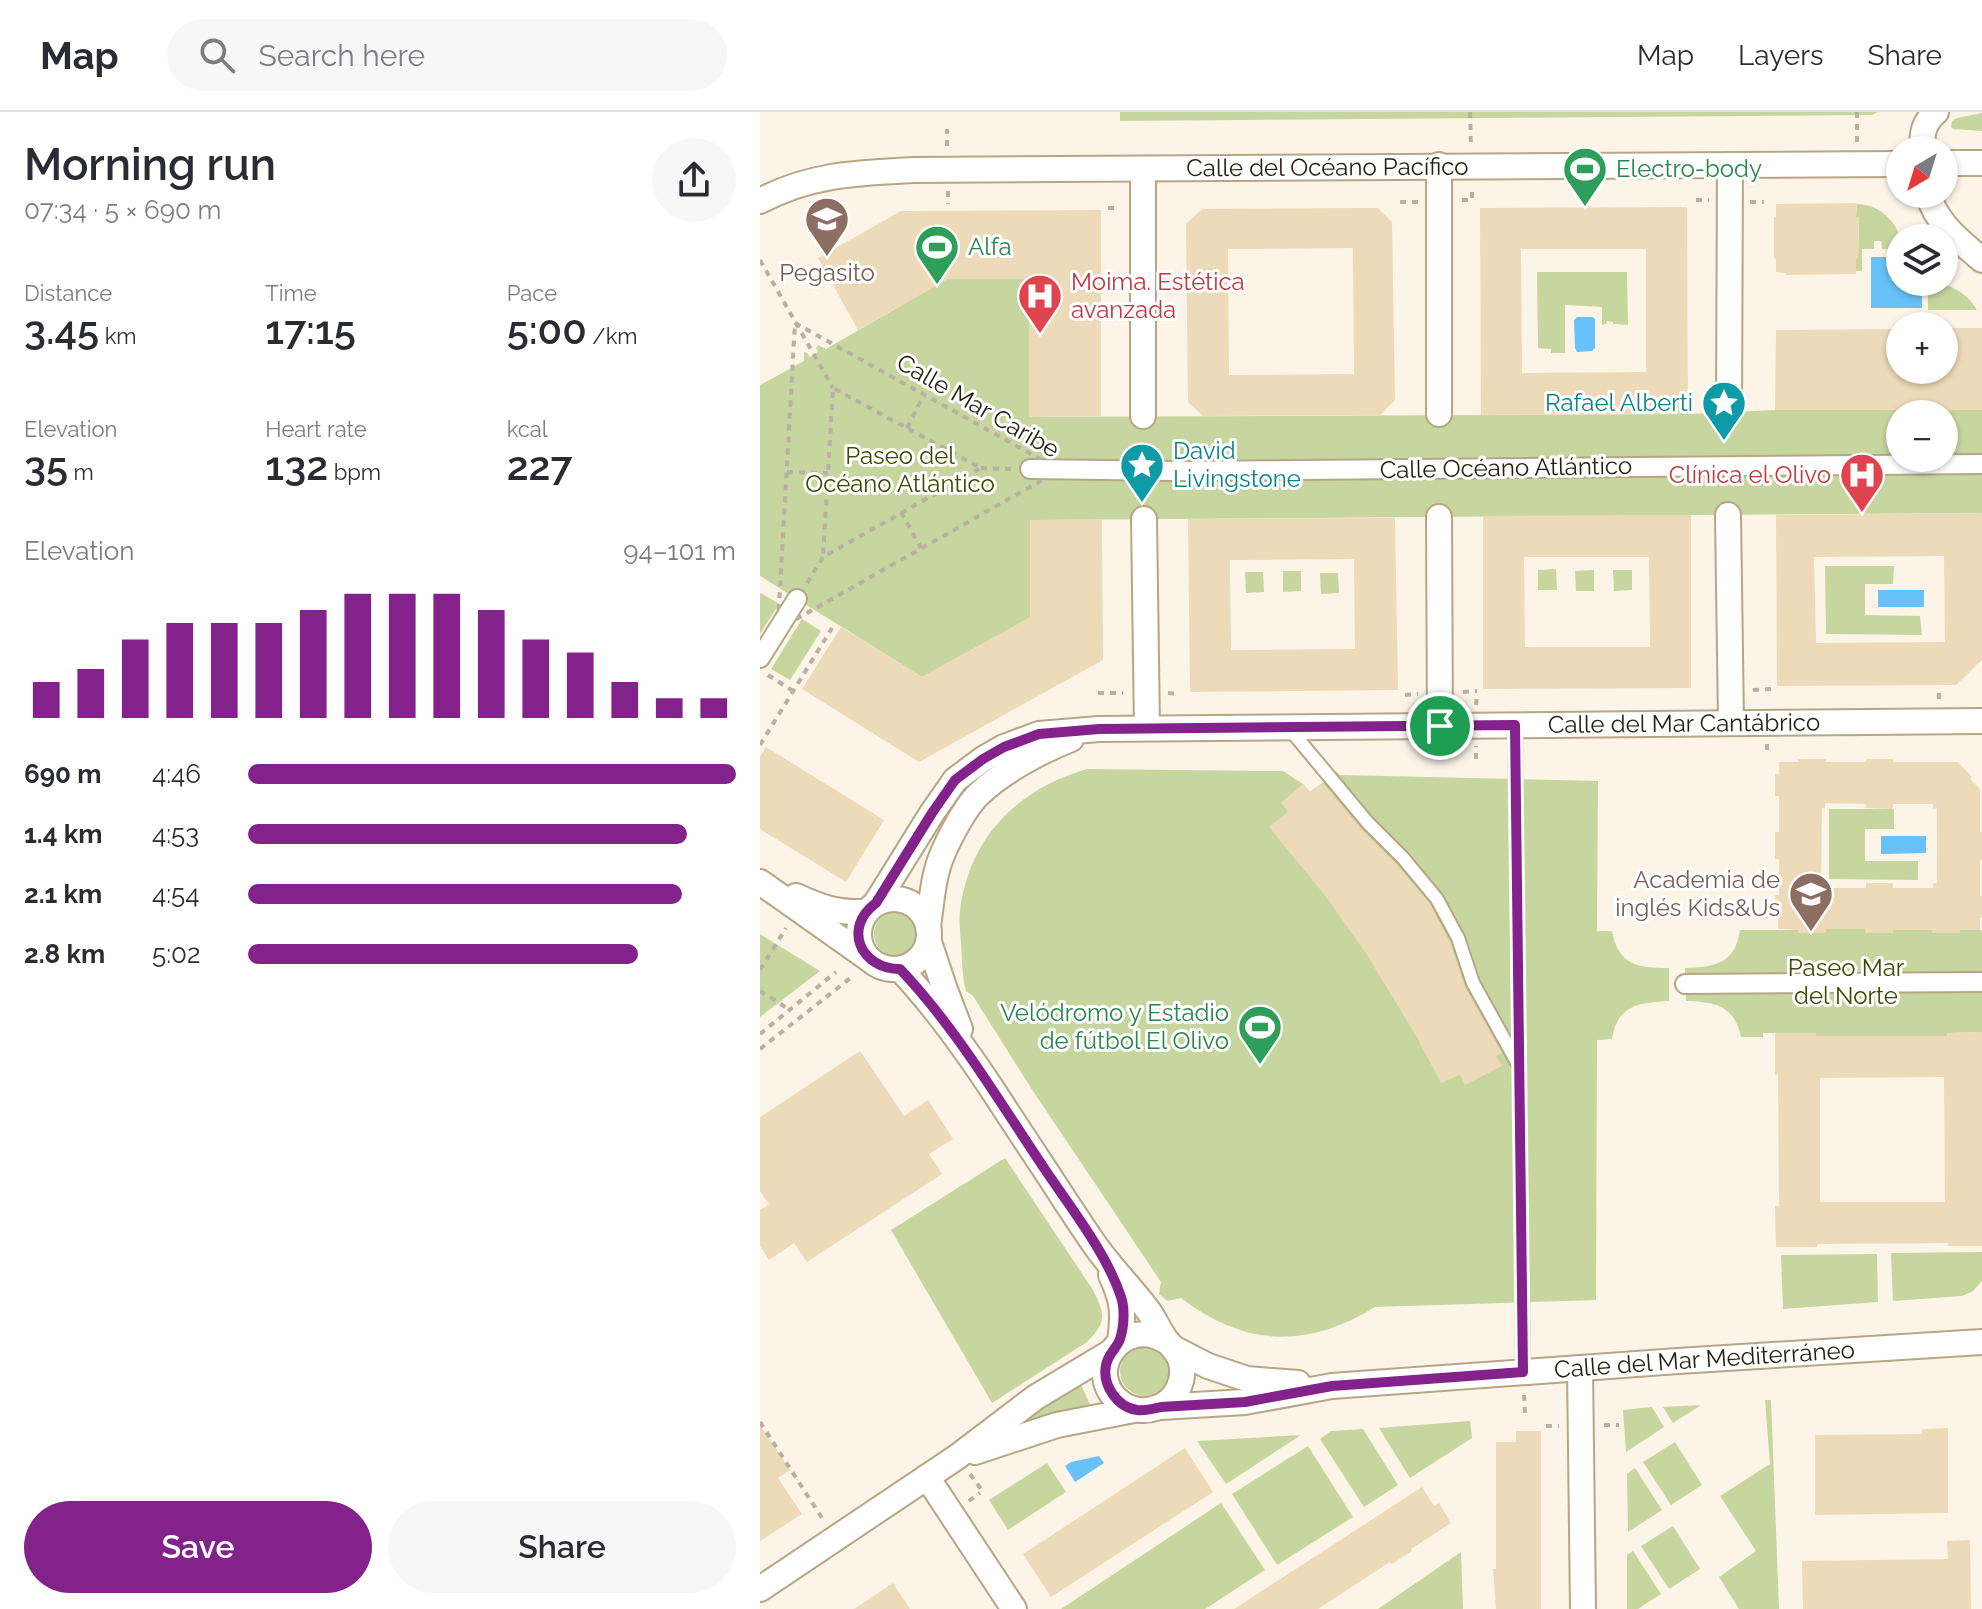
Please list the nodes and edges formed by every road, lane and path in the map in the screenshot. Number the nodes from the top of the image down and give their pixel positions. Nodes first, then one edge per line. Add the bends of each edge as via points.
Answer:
1 (1936, 112) edge
2 (1923, 136) edge
3 (1958, 163) edge
4 (1982, 163) edge
5 (1886, 164) edge
6 (1439, 165) junction
7 (1730, 165) junction
8 (1143, 170) junction
9 (760, 201) edge
10 (1933, 208) edge
11 (1981, 259) edge
12 (760, 260) edge
13 (795, 323) junction
14 (833, 388) junction
15 (924, 395) junction
16 (1729, 412) dead end
17 (1439, 414) dead end
18 (1143, 416) dead end
19 (907, 428) junction
20 (1982, 464) edge
21 (981, 468) junction
22 (1030, 469) joint
23 (1060, 470) junction
24 (787, 472) junction
25 (828, 473) junction
26 (901, 512) junction
27 (1728, 515) dead end
28 (1439, 517) dead end
29 (1144, 519) dead end
30 (921, 548) junction
31 (823, 557) junction
32 (797, 599) joint
33 (832, 628) dead end
34 (777, 630) junction
35 (760, 658) edge
36 (760, 670) edge
37 (793, 691) junction
38 (1982, 721) edge
39 (1731, 723) junction
40 (1515, 725) junction
41 (1440, 726) junction
42 (1288, 727) junction
43 (1147, 728) junction
44 (1099, 729) junction
45 (760, 732) edge
46 (766, 735) junction
47 (760, 745) edge
48 (932, 813) junction
49 (937, 868) junction
50 (760, 881) edge
51 (871, 908) junction
52 (929, 934) junction
53 (780, 936) dead end
54 (862, 967) junction
55 (900, 969) junction
56 (760, 970) edge
57 (836, 972) dead end
58 (1982, 982) edge
59 (1685, 984) dead end
60 (760, 991) edge
61 (790, 1010) junction
62 (760, 1034) edge
63 (760, 1049) edge
64 (1519, 1067) junction
65 (980, 1071) junction
66 (1099, 1251) junction
67 (1982, 1342) edge
68 (1170, 1345) junction
69 (1115, 1347) junction
70 (1580, 1368) junction
71 (1523, 1372) junction
72 (1332, 1386) junction
73 (1161, 1407) junction
74 (1134, 1410) junction
75 (760, 1422) edge
76 (957, 1457) junction
77 (927, 1477) junction
78 (822, 1517) dead end
79 (760, 1589) edge
80 (1014, 1609) edge
81 (1583, 1609) edge

1 - 2 street
3 - 4 street
5 - 7 street, Calle del Océano Pacífico
6 - 7 street, Calle del Océano Pacífico
6 - 8 street, Calle del Océano Pacífico
6 - 17 street
7 - 16 street
8 - 9 street, Calle del Océano Pacífico via 849,174 815,179
8 - 18 street
10 - 11 street
12 - 13 path
13 - 14 path
13 - 15 path, Calle Mar Caribe
13 - 24 path
14 - 19 path
14 - 25 path
15 - 19 path
15 - 23 path, Calle Mar Caribe
19 - 21 path
20 - 23 street, Calle Océano Atlántico
21 - 22 path
21 - 26 path
22 - 23 street, Calle Océano Atlántico
23 - 30 path, Calle Mar Caribe
24 - 25 path
24 - 34 path
25 - 31 path
26 - 30 path
26 - 31 path
27 - 39 street
28 - 41 street
29 - 43 street
30 - 34 path, Calle Mar Caribe
31 - 32 path
32 - 34 street
33 - 37 path
34 - 35 street
36 - 37 path
37 - 46 path
38 - 39 street, Calle del Mar Cantábrico
39 - 40 street, Calle del Mar Cantábrico
40 - 41 street, Calle del Mar Cantábrico
40 - 64 lane
41 - 42 street, Calle del Mar Cantábrico
42 - 43 street, Calle del Mar Cantábrico
42 - 64 lane via 1437,899 1473,983
43 - 44 street, Calle del Mar Cantábrico
44 - 48 street, Calle del Mar Cantábrico via 1039,734 1004,747 955,780
44 - 49 street, Calle del Mar Cantábrico via 1045,749 978,794
45 - 46 path
46 - 47 path
48 - 49 street, Calle del Mar Cantábrico
48 - 51 street, Calle del Mar Cantábrico
49 - 52 street, Calle del Mar Cantábrico
50 - 51 street via 845,913
50 - 54 street
51 - 52 street via 886,900 908,901 924,916
51 - 54 street via 858,930
52 - 55 street via 918,960
52 - 65 street via 958,1024
53 - 56 path
54 - 55 street
54 - 63 path
55 - 65 street
57 - 61 path
58 - 59 street
60 - 61 path
61 - 62 path
64 - 71 lane
65 - 66 street
66 - 68 street
66 - 69 street via 1121,1297 1123,1318
67 - 70 street, Calle del Mar Mediterráneo
68 - 69 street via 1160,1337 1135,1334
68 - 72 street, Calle del Mar Mediterráneo via 1247,1379
68 - 73 street via 1179,1358 1181,1380
69 - 74 street via 1106,1363 1108,1387
69 - 76 street via 1036,1397
70 - 71 street, Calle del Mar Mediterráneo
70 - 81 street
71 - 72 street, Calle del Mar Mediterráneo
72 - 73 street, Calle del Mar Mediterráneo via 1245,1402
73 - 74 street
74 - 76 street via 1057,1425
75 - 78 path
76 - 77 street
77 - 79 street
77 - 80 street

